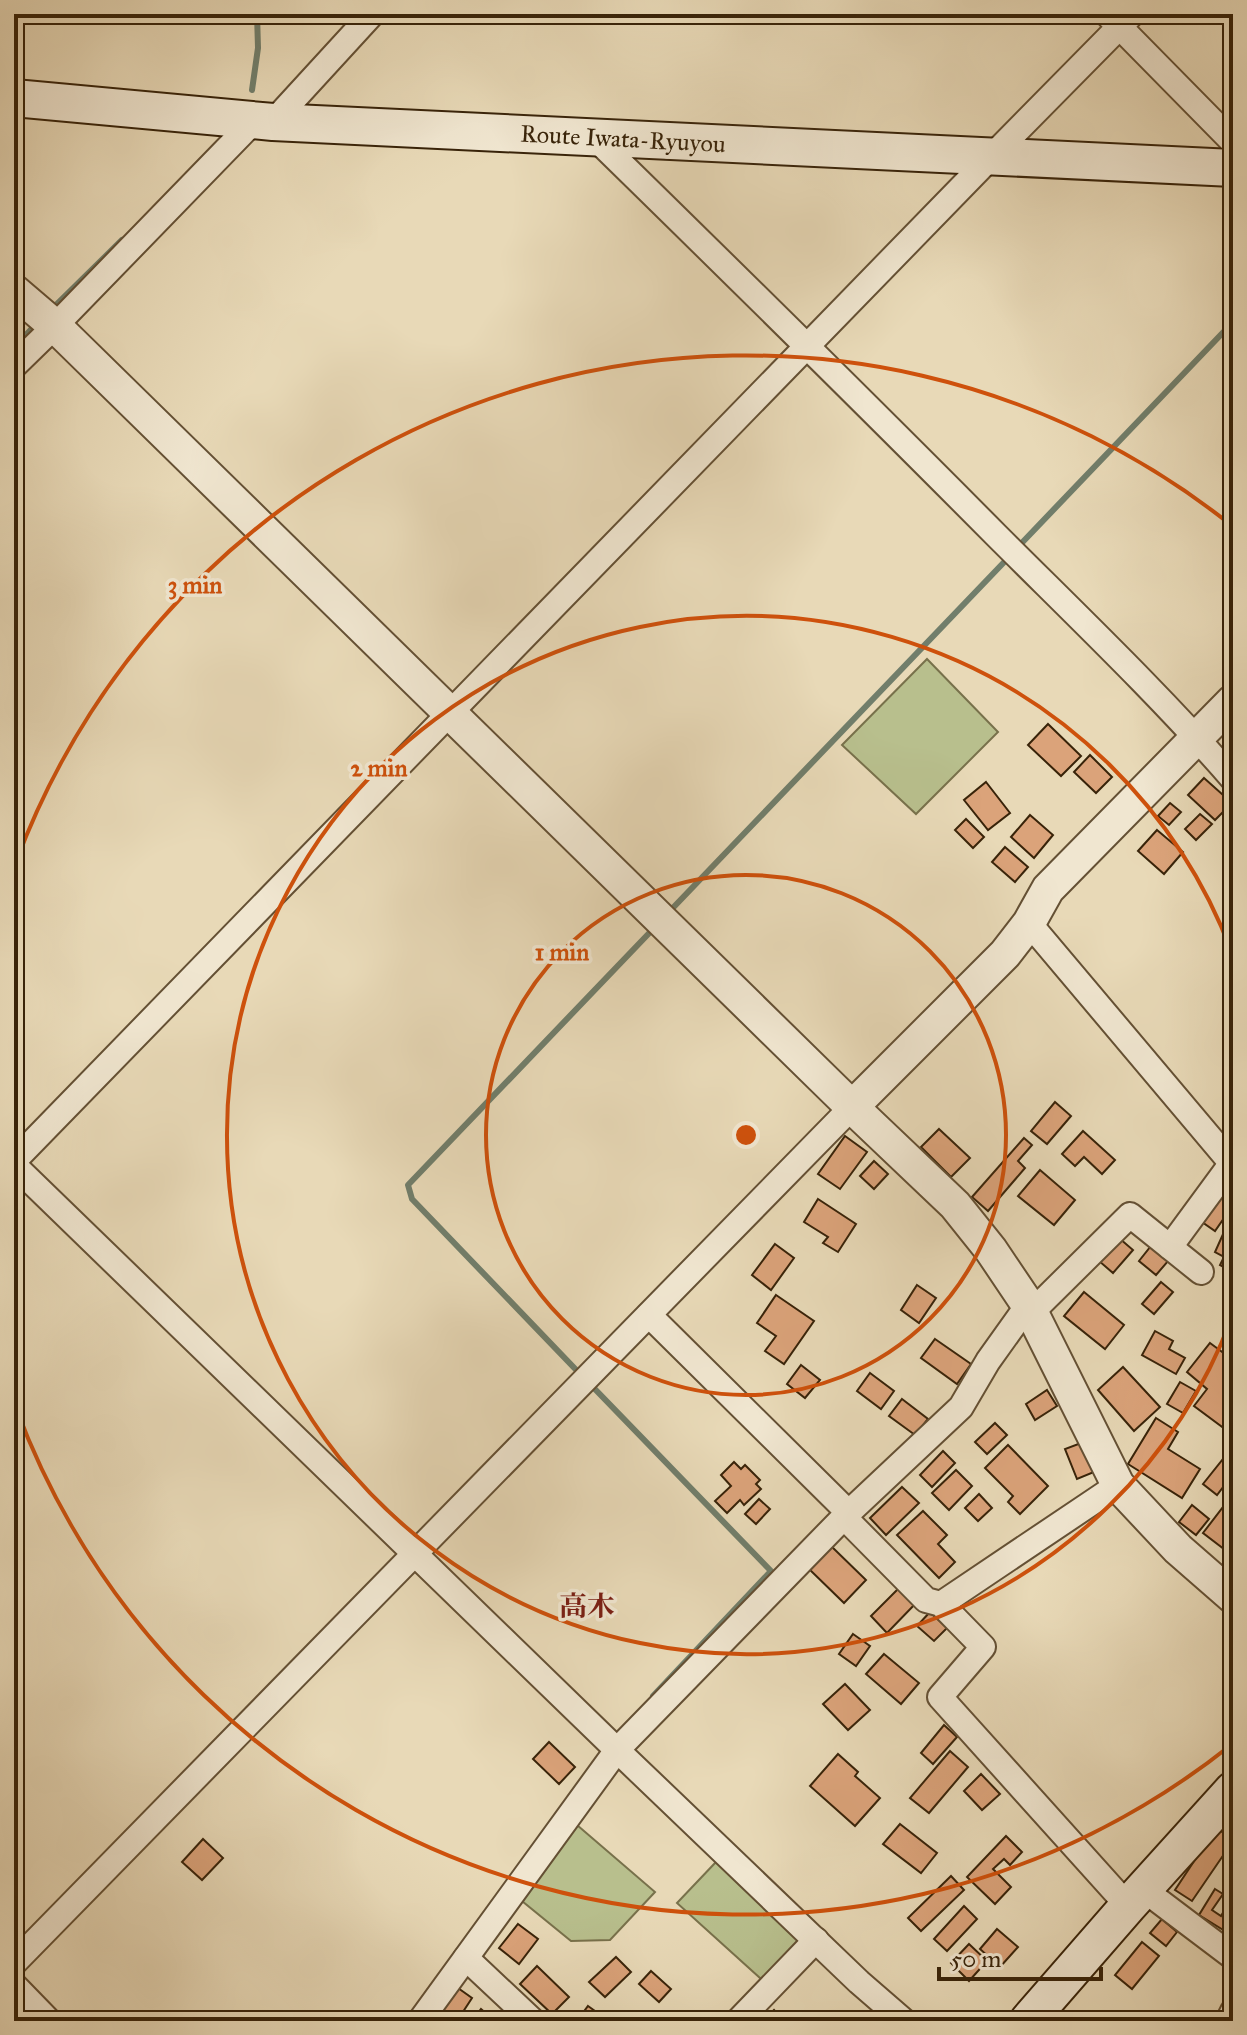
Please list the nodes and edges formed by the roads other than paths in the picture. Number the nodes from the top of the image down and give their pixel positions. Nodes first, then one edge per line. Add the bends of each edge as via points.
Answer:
1 (372, 14) edge
2 (1120, 18) edge
3 (14, 98) edge
4 (264, 121) junction
5 (594, 137) junction
6 (1233, 142) edge
7 (992, 156) junction
8 (1233, 168) edge
9 (14, 291) edge
10 (55, 326) junction
11 (807, 347) junction
12 (14, 366) edge
13 (1233, 701) edge
14 (450, 713) junction
15 (1197, 738) junction
16 (1233, 779) edge
17 (1029, 923) junction
18 (852, 1107) junction
19 (14, 1163) edge
20 (1232, 1164) edge
21 (1170, 1247) junction
22 (1201, 1272) dead end
23 (1030, 1309) junction
24 (649, 1315) junction
25 (1118, 1485) junction
26 (846, 1515) junction
27 (416, 1554) junction
28 (1233, 1597) edge
29 (941, 1604) junction
30 (617, 1750) junction
31 (1233, 1790) edge
32 (1135, 1898) junction
33 (816, 1940) junction
34 (1233, 1957) edge
35 (466, 1958) junction
36 (14, 1963) edge
37 (14, 1985) edge
38 (1233, 2011) edge
39 (49, 2021) edge
40 (420, 2021) edge
41 (533, 2021) edge
42 (738, 2021) edge
43 (904, 2021) edge
44 (1028, 2021) edge
45 (1228, 2021) edge

1 - 4 street
2 - 6 street
2 - 7 street
3 - 4 main road, Route Iwata-Ryuyou
4 - 5 main road, Route Iwata-Ryuyou
4 - 10 street
5 - 7 main road, Route Iwata-Ryuyou
5 - 11 street
7 - 8 main road, Route Iwata-Ryuyou
7 - 11 street
9 - 10 street
10 - 12 street
10 - 14 street
11 - 14 street
11 - 15 street
13 - 15 street
14 - 18 street
14 - 19 street
15 - 16 street
15 - 17 street via 1048,889
17 - 18 street via 1005,954
17 - 20 street
18 - 23 street via 955,1205
18 - 24 street
19 - 27 street
20 - 21 street
21 - 22 street
21 - 23 street via 1130,1215
23 - 25 street
23 - 26 street via 988,1361 961,1407
24 - 26 street
24 - 27 street
25 - 28 street
25 - 29 street
26 - 29 street via 926,1600
26 - 30 street
27 - 30 street
27 - 36 street
29 - 32 street via 983,1647 940,1697
30 - 33 street
30 - 35 street
31 - 32 main road
32 - 34 street
32 - 44 main road
33 - 42 street
33 - 43 street
35 - 40 street
35 - 41 street
37 - 39 street
38 - 45 street

